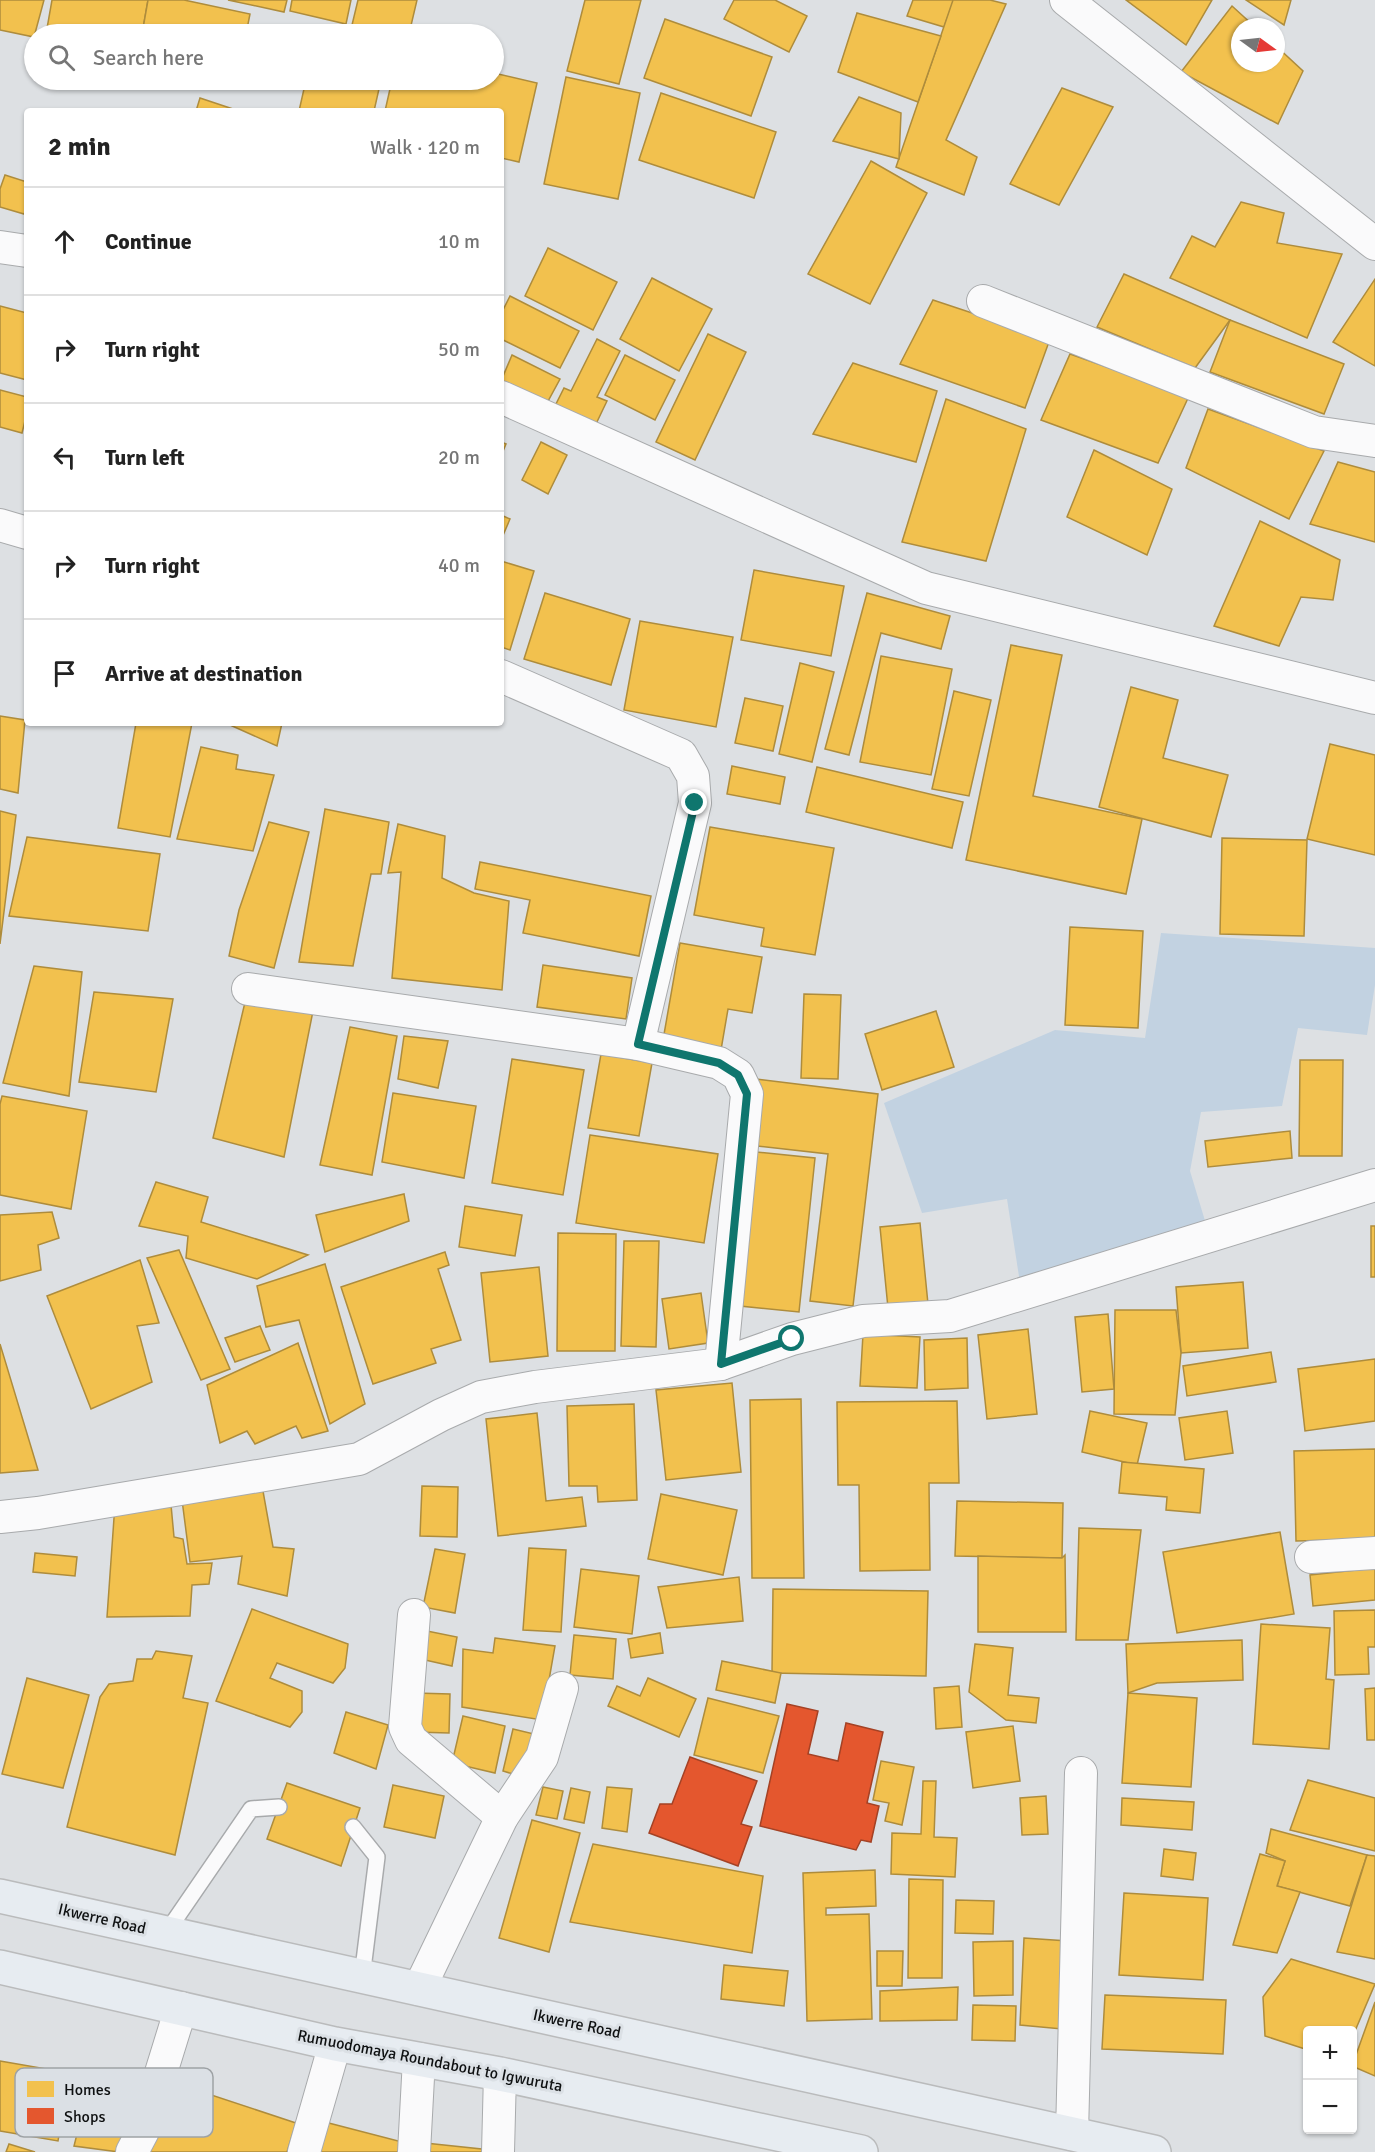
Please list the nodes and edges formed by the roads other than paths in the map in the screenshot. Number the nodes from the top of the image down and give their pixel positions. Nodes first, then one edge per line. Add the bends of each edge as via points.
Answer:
1 (1066, 0) edge
2 (1375, 244) edge
3 (0, 247) edge
4 (24, 251) edge
5 (983, 301) dead end
6 (504, 398) edge
7 (1375, 441) edge
8 (0, 525) edge
9 (24, 532) edge
10 (504, 677) edge
11 (1375, 698) edge
12 (248, 989) dead end
13 (638, 1044) junction
14 (1375, 1185) edge
15 (721, 1364) junction
16 (0, 1517) edge
17 (1375, 1553) edge
18 (1311, 1557) dead end
19 (414, 1616) dead end
20 (562, 1688) dead end
21 (1081, 1773) dead end
22 (279, 1807) dead end
23 (502, 1817) junction
24 (353, 1827) dead end
25 (0, 1896) edge
26 (166, 1933) junction
27 (0, 1967) edge
28 (362, 1977) junction
29 (419, 1989) junction
30 (181, 2008) junction
31 (335, 2044) junction
32 (419, 2059) junction
33 (162, 2068) edge
34 (500, 2074) junction
35 (1072, 2134) junction
36 (140, 2137) edge
37 (808, 2146) edge
38 (132, 2152) edge
39 (304, 2152) edge
40 (414, 2152) edge
41 (498, 2152) edge
42 (861, 2152) edge
43 (1154, 2152) edge

1 - 2 street
3 - 4 street
5 - 7 street via 1314,432
6 - 11 street via 926,588
8 - 9 street
10 - 13 street via 681,755 693,776 695,803
12 - 13 street
13 - 15 street via 719,1063 738,1075 747,1094
14 - 15 street via 950,1316 863,1321 792,1339
15 - 16 street via 481,1397 359,1459
17 - 18 street
19 - 23 street via 405,1726 411,1740
20 - 23 street via 542,1757
21 - 35 street
22 - 26 lane via 251,1809
23 - 29 street
24 - 28 lane via 377,1857
25 - 26 main road, Ikwerre Road
26 - 28 main road, Ikwerre Road
27 - 30 main road, Rumuodomaya Roundabout to Igwuruta
28 - 29 main road, Ikwerre Road
29 - 35 main road, Ikwerre Road
30 - 31 main road, Rumuodomaya Roundabout to Igwuruta
30 - 33 street
31 - 32 main road, Rumuodomaya Roundabout to Igwuruta
31 - 39 street
32 - 34 main road, Rumuodomaya Roundabout to Igwuruta
32 - 40 street
34 - 37 main road, Rumuodomaya Roundabout to Igwuruta
34 - 41 street
35 - 43 main road, Ikwerre Road
36 - 38 street
37 - 42 main road, Rumuodomaya Roundabout to Igwuruta

